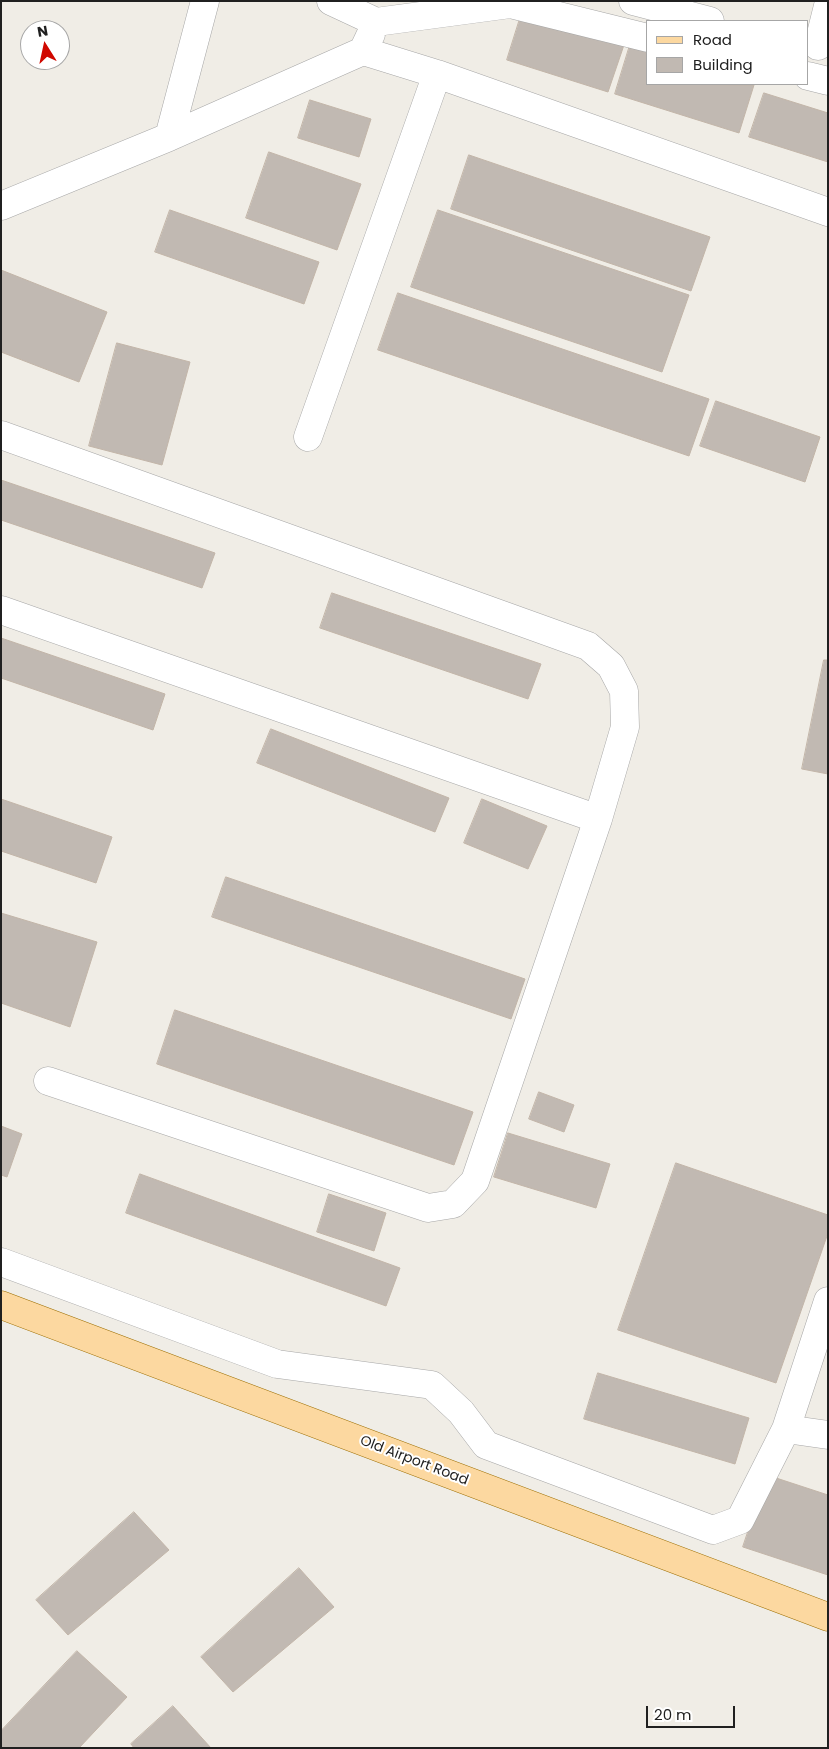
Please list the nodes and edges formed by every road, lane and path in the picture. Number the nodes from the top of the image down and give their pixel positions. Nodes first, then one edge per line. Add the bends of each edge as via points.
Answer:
1 (205, 1) edge
2 (330, 1) edge
3 (633, 1) edge
4 (515, 3) edge
5 (828, 6) edge
6 (706, 20) edge
7 (376, 22) junction
8 (646, 37) edge
9 (818, 46) edge
10 (363, 51) junction
11 (437, 74) junction
12 (809, 76) edge
13 (828, 81) edge
14 (169, 137) junction
15 (1, 206) edge
16 (828, 212) edge
17 (1, 435) edge
18 (308, 437) dead end
19 (1, 610) edge
20 (598, 819) junction
21 (48, 1082) dead end
22 (1, 1262) edge
23 (828, 1301) edge
24 (1, 1304) edge
25 (786, 1429) junction
26 (828, 1436) edge
27 (828, 1617) edge

1 - 14 lane
2 - 7 lane
3 - 6 lane
4 - 7 lane
4 - 8 lane
5 - 9 lane
7 - 10 lane
10 - 11 lane
10 - 14 lane
11 - 16 lane
11 - 18 lane
12 - 13 lane
14 - 15 lane
17 - 20 lane via 588,646 611,666 624,691 625,726
19 - 20 lane
20 - 21 lane via 476,1180 453,1204 428,1208
22 - 25 lane via 277,1364 432,1386 461,1412 486,1445 713,1530 740,1520
23 - 25 lane
24 - 27 main road, Old Airport Road
25 - 26 lane

